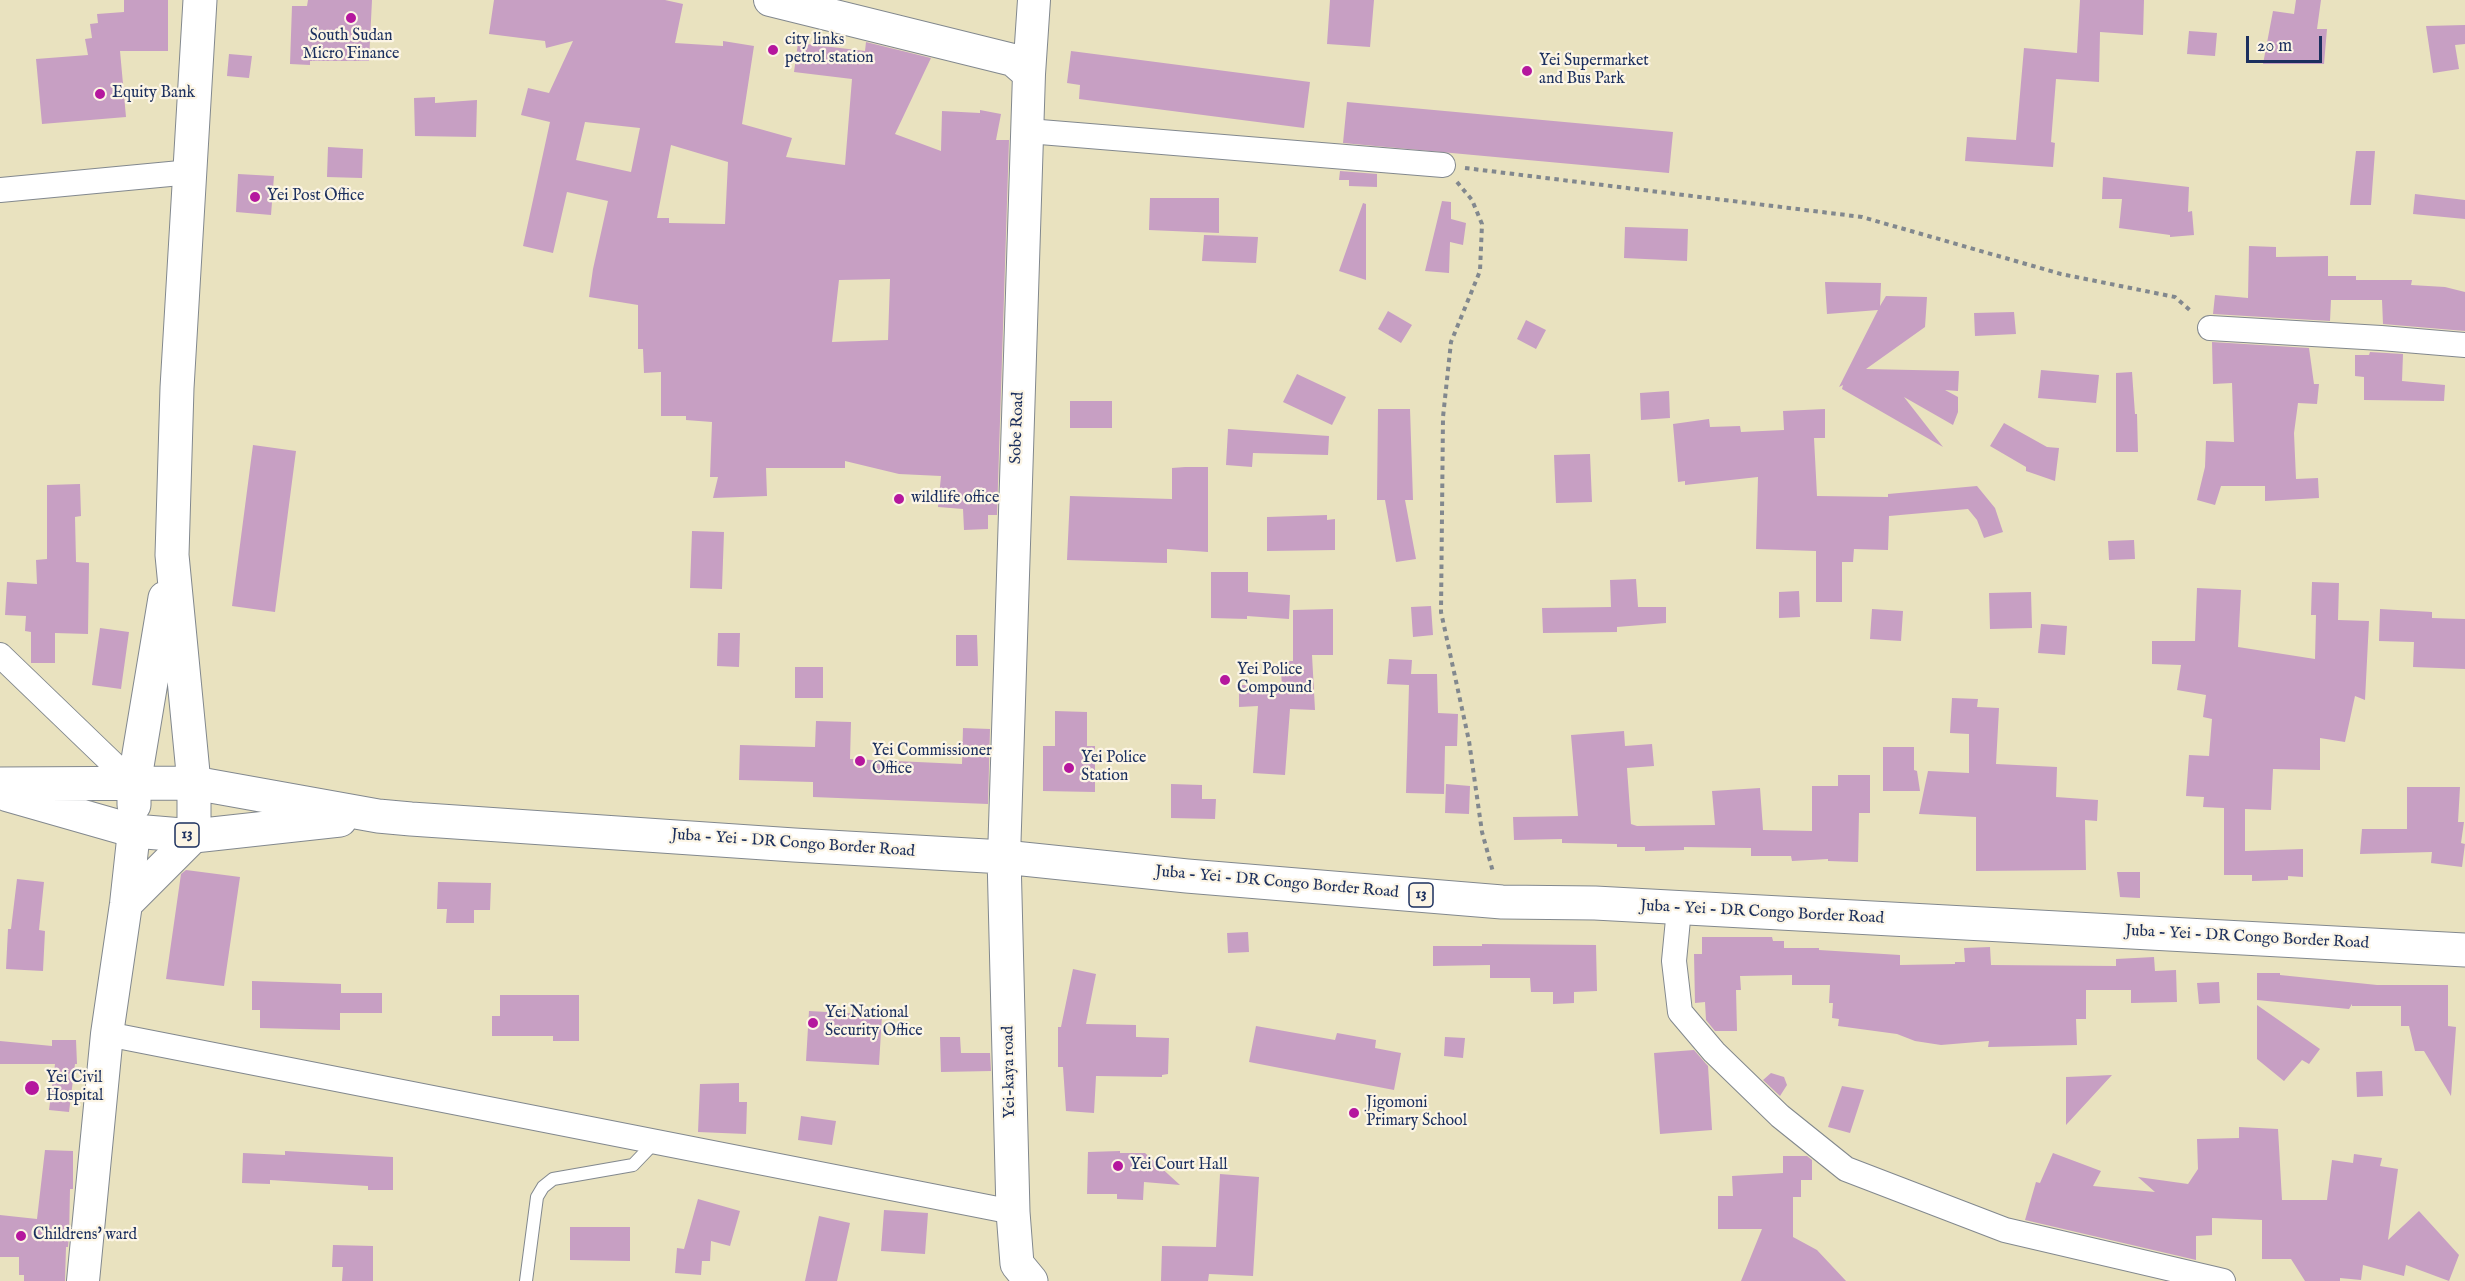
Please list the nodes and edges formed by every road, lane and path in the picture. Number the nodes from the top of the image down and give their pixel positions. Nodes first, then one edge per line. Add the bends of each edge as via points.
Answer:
1 (200, 0) edge
2 (770, 0) edge
3 (1034, 0) edge
4 (1029, 74) junction
5 (1028, 131) junction
6 (1443, 165) junction
7 (191, 172) junction
8 (0, 190) edge
9 (2210, 328) joint
10 (2465, 345) edge
11 (172, 555) junction
12 (0, 655) edge
13 (194, 783) junction
14 (0, 784) edge
15 (134, 784) junction
16 (0, 793) edge
17 (378, 816) junction
18 (134, 831) junction
19 (194, 836) junction
20 (1004, 857) junction
21 (1502, 902) junction
22 (126, 904) junction
23 (1679, 909) junction
24 (2465, 950) edge
25 (107, 1034) junction
26 (655, 1142) junction
27 (1013, 1212) junction
28 (1022, 1275) edge
29 (83, 1281) edge
30 (526, 1281) edge
31 (2223, 1281) edge

1 - 7 main road
2 - 4 street via 1013,60
3 - 4 street, Sobe Road
4 - 5 street, Sobe Road
5 - 6 street
5 - 20 street, Sobe Road
6 - 9 path via 1862,217 2061,274 2175,297
6 - 21 path via 1472,200 1482,224 1480,271 1450,342 1443,417 1441,612 1482,832
7 - 8 street
7 - 11 main road via 177,388
9 - 10 street
11 - 13 main road
11 - 15 main road
12 - 15 street
13 - 15 main road, Juba - Yei - DR Congo Border Road / 13
13 - 17 main road, Juba - Yei - DR Congo Border Road / 13
13 - 19 main road
14 - 15 main road, Juba - Yei - DR Congo Border Road
15 - 18 main road
16 - 18 main road, Juba - Yei - DR Congo Border Road / 13
17 - 19 main road, Juba - Yei - DR Congo Border Road / 13
17 - 20 main road, Juba - Yei - DR Congo Border Road / 13
18 - 19 main road, Juba - Yei - DR Congo Border Road / 13
18 - 22 street
19 - 22 street
20 - 21 main road, Juba - Yei - DR Congo Border Road / 13
20 - 27 main road, Yei-kaya road
21 - 23 main road, Juba - Yei - DR Congo Border Road / 13
22 - 25 street
23 - 24 main road, Juba - Yei - DR Congo Border Road / 13
23 - 31 street via 1674,961 1680,1012 1714,1052 1780,1116 1846,1168 2005,1230
25 - 26 street
25 - 29 street
26 - 27 street
26 - 30 lane via 633,1165 553,1179 543,1187 537,1197
27 - 28 main road, Yei-kaya road

